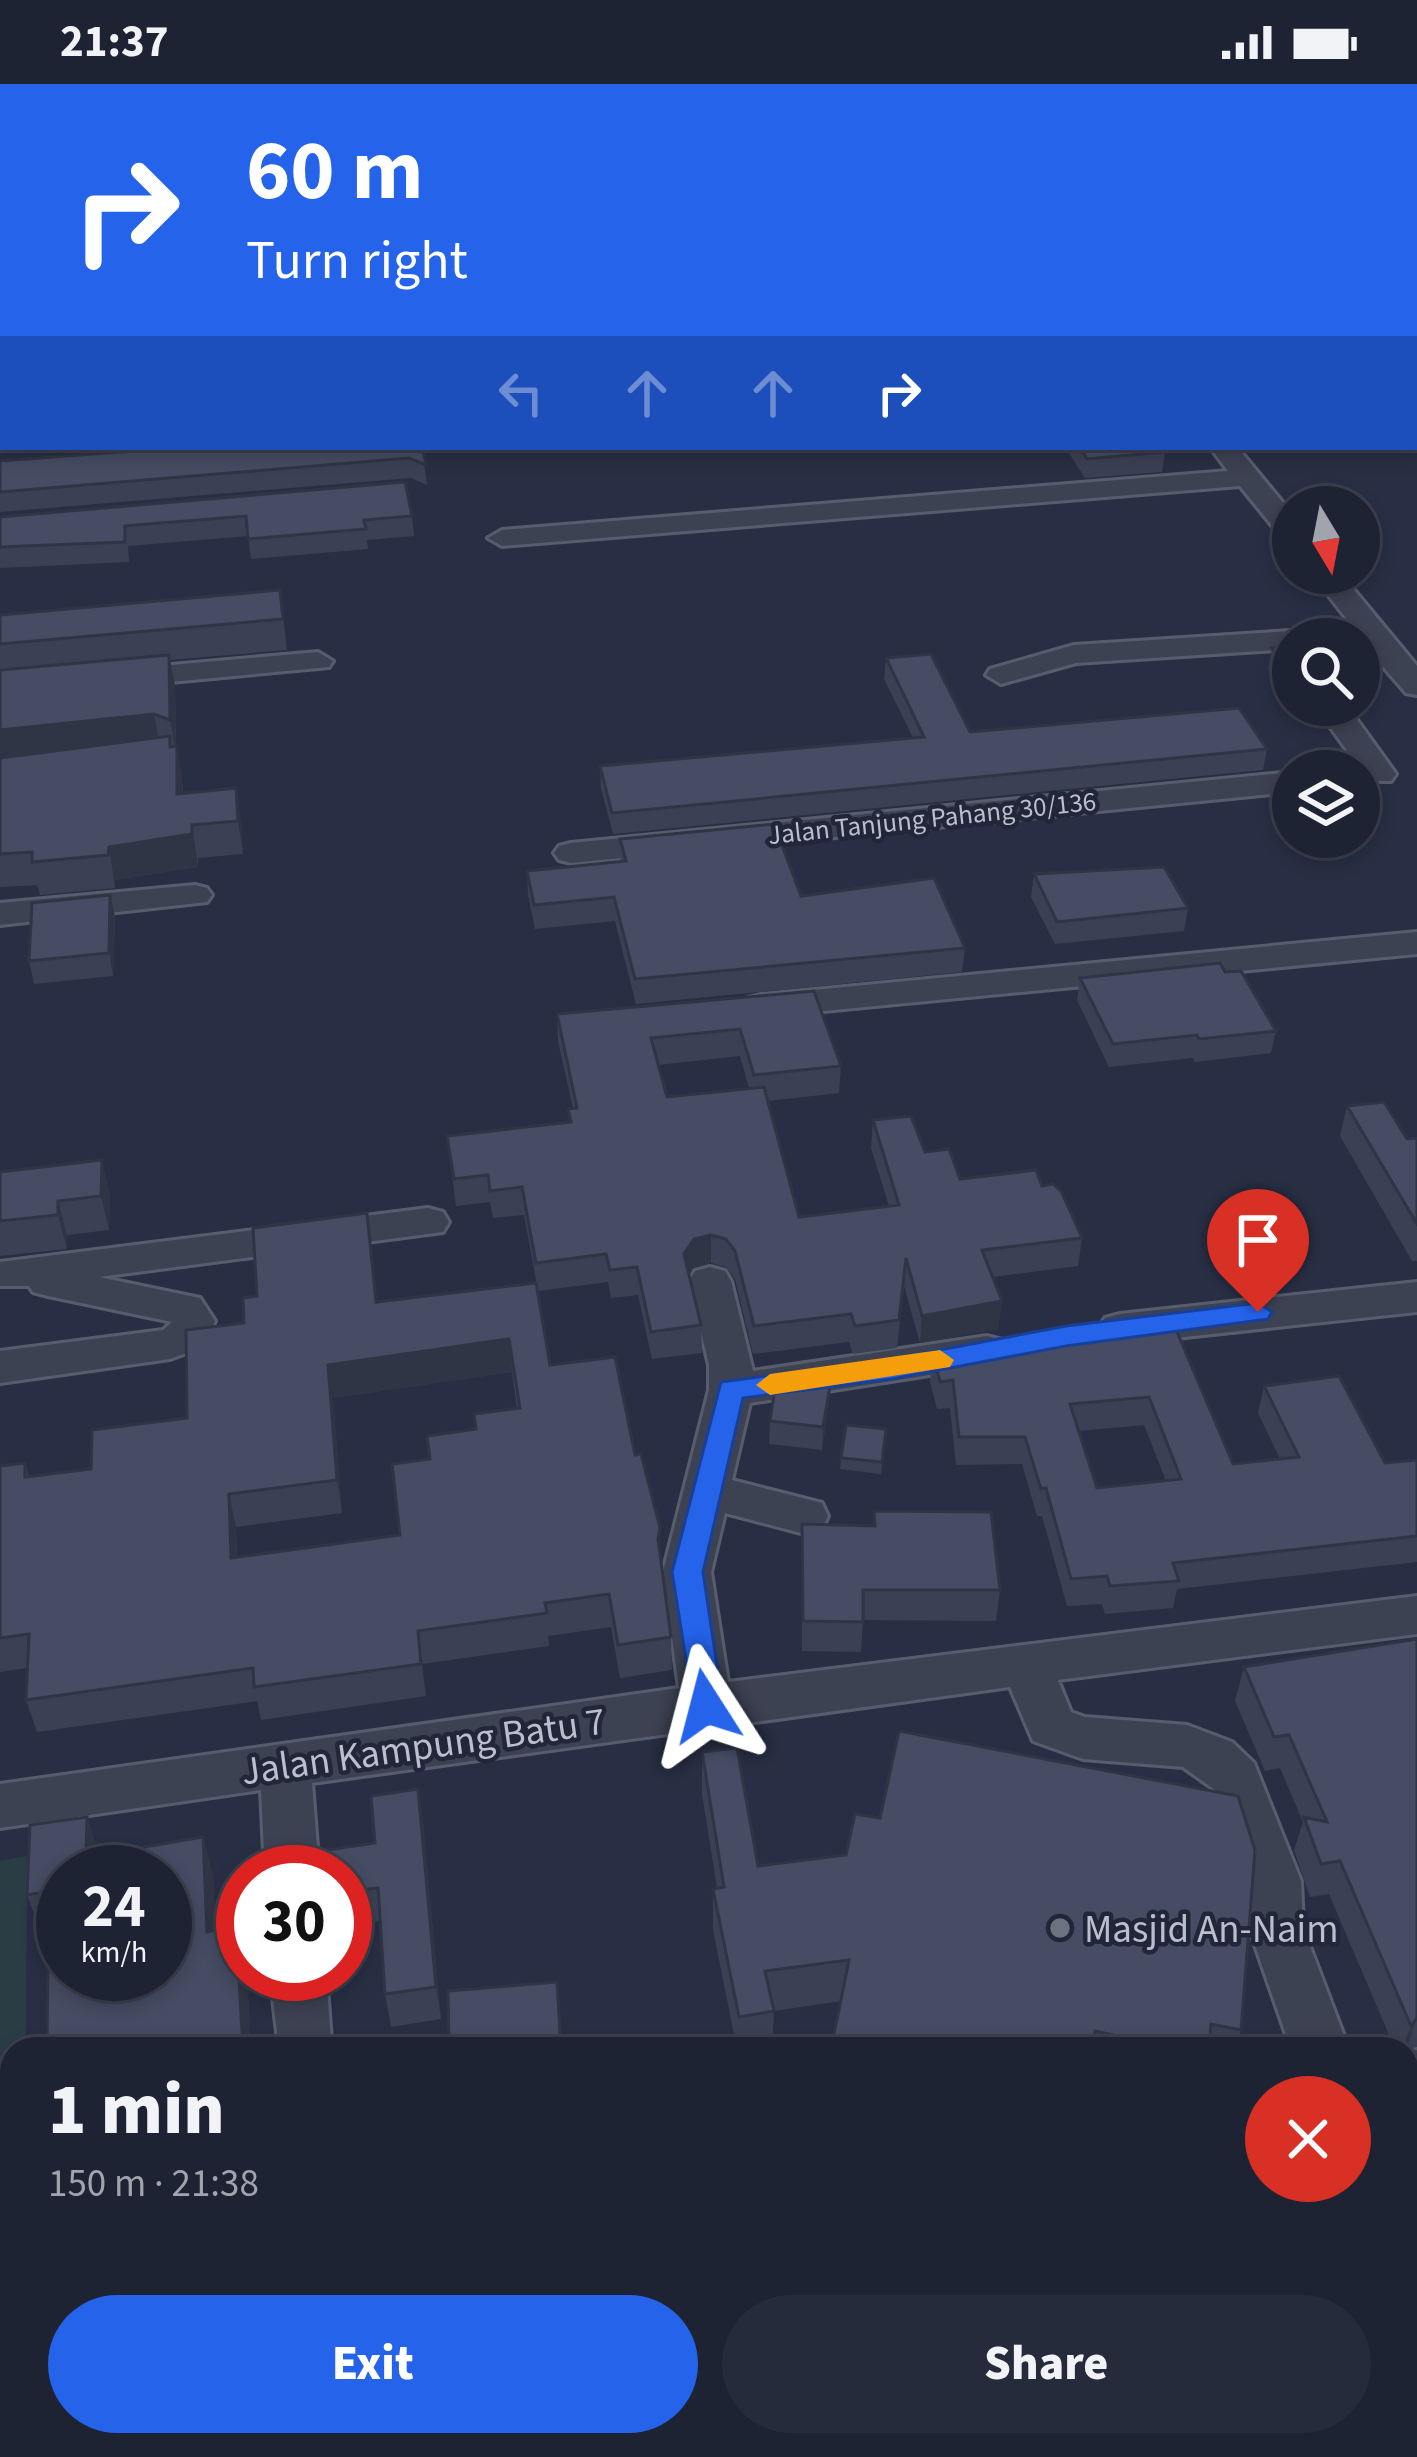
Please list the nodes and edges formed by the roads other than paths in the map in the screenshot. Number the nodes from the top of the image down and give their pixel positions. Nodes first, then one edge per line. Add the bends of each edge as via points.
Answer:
1 (1226, 450) edge
2 (1248, 477) junction
3 (1272, 507) edge
4 (502, 538) dead end
5 (1342, 594) edge
6 (1362, 618) edge
7 (1380, 640) edge
8 (1272, 641) edge
9 (319, 661) dead end
10 (1001, 675) dead end
11 (1417, 686) edge
12 (0, 689) edge
13 (1417, 773) edge
14 (1380, 775) edge
15 (1272, 784) edge
16 (571, 853) dead end
17 (195, 895) dead end
18 (0, 914) edge
19 (1417, 943) edge
20 (718, 1010) edge
21 (428, 1222) dead end
22 (4, 1274) edge
23 (710, 1281) dead end
24 (1417, 1297) edge
25 (1087, 1334) edge
26 (1022, 1344) edge
27 (0, 1367) edge
28 (731, 1390) junction
29 (704, 1490) junction
30 (806, 1516) dead end
31 (1417, 1615) edge
32 (1027, 1666) junction
33 (706, 1706) junction
34 (285, 1764) junction
35 (0, 1807) edge
36 (290, 1845) edge
37 (300, 2001) edge
38 (303, 2037) edge
39 (1316, 2037) edge

1 - 2 street
2 - 3 street
2 - 4 street
5 - 6 street
7 - 11 street
8 - 10 street via 1074,654
9 - 12 street
13 - 14 street
15 - 16 street, Jalan Tanjung Pahang 30/136
17 - 18 street
19 - 20 street
21 - 22 street
22 - 27 street via 185,1308 194,1321 188,1336 170,1344
23 - 28 street
24 - 25 street
26 - 28 street
28 - 29 street
29 - 30 street
29 - 33 street via 687,1572
31 - 32 street, Jalan Kampung Batu 7
32 - 33 street, Jalan Kampung Batu 7
32 - 39 street via 1051,1726 1083,1738 1187,1746 1236,1778 1274,1881 1276,1928
33 - 34 street, Jalan Kampung Batu 7
34 - 35 street, Jalan Kampung Batu 7
34 - 36 street
37 - 38 street

